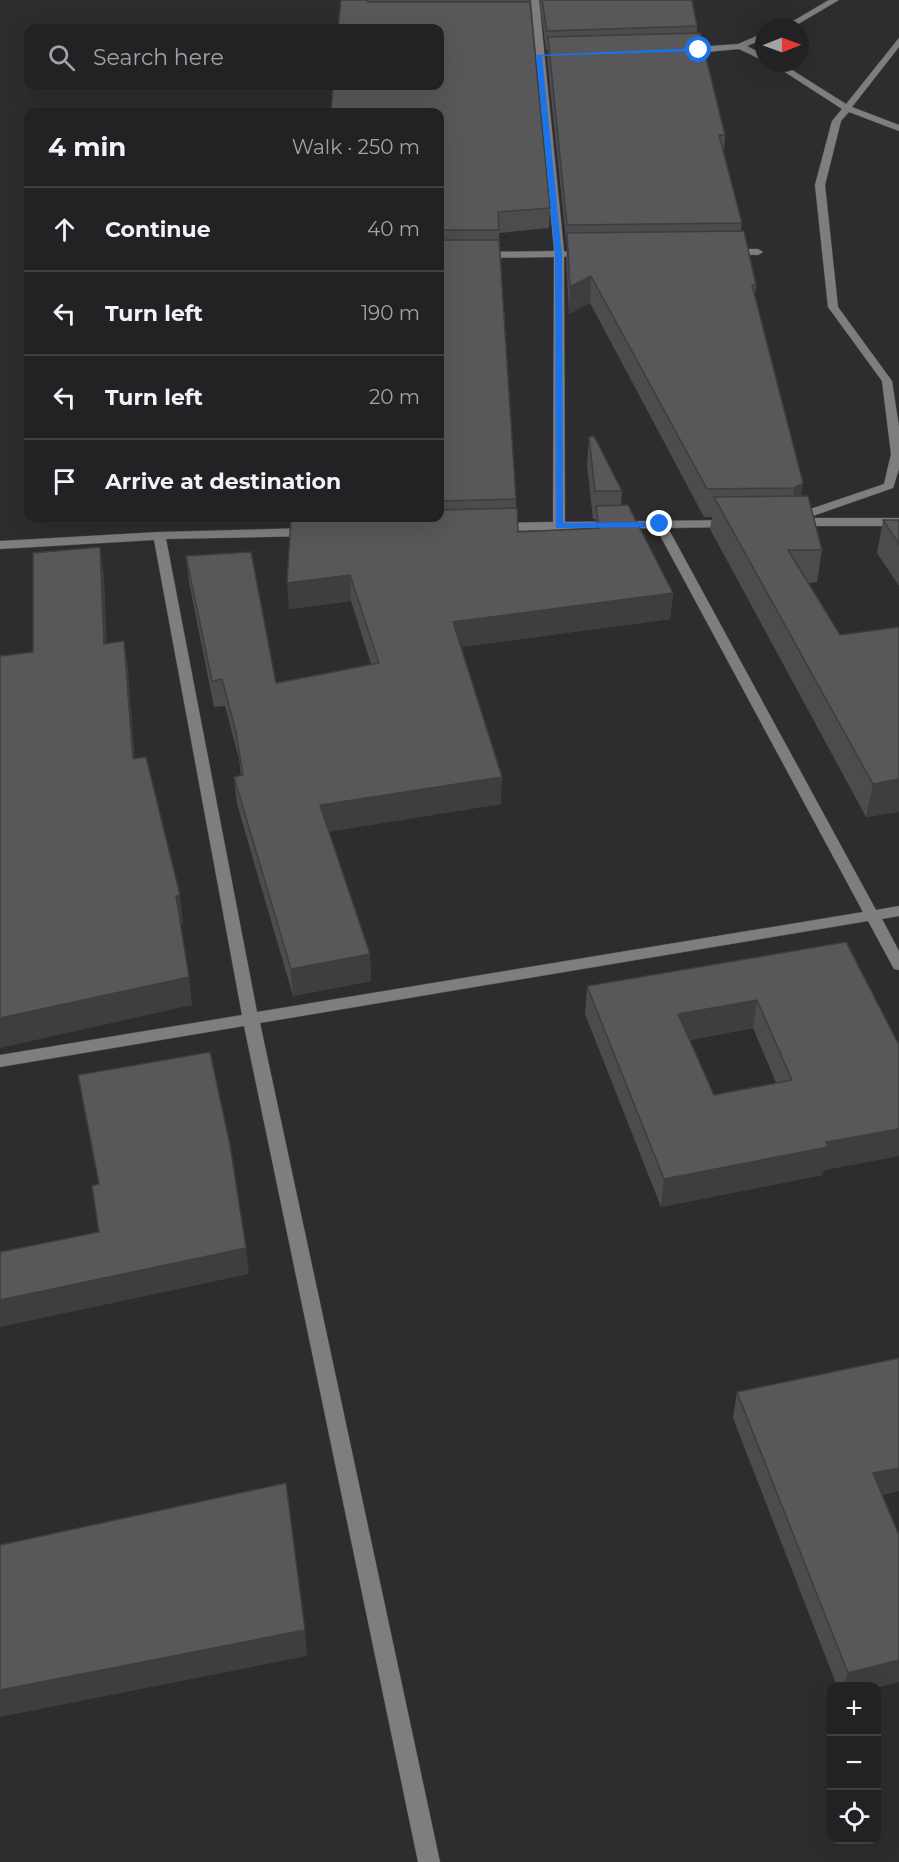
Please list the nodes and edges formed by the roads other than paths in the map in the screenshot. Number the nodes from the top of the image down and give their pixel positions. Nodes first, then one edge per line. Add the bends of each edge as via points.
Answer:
1 (535, 0) edge
2 (835, 0) edge
3 (524, 15) edge
4 (536, 15) junction
5 (803, 18) edge
6 (755, 40) edge
7 (899, 41) edge
8 (740, 46) junction
9 (676, 51) edge
10 (551, 54) edge
11 (755, 54) edge
12 (539, 55) junction
13 (789, 72) edge
14 (846, 108) junction
15 (899, 128) edge
16 (758, 252) dead end
17 (711, 253) edge
18 (582, 254) edge
19 (475, 255) edge
20 (559, 255) junction
21 (894, 484) edge
22 (740, 522) edge
23 (899, 522) edge
24 (660, 524) junction
25 (559, 526) junction
26 (488, 528) edge
27 (324, 532) edge
28 (159, 536) junction
29 (0, 545) edge
30 (899, 911) edge
31 (873, 915) junction
32 (899, 965) edge
33 (251, 1020) junction
34 (0, 1061) edge
35 (429, 1862) edge

1 - 4 street
2 - 5 street
3 - 4 street
4 - 12 street
6 - 8 street
7 - 14 street
8 - 9 street
8 - 11 street
10 - 12 street
12 - 20 street
13 - 14 street
14 - 15 street
14 - 21 street via 837,121 820,185 824,237 833,307 887,381 897,454
16 - 17 street
18 - 20 street
19 - 20 street
20 - 25 street
21 - 23 street via 786,521
22 - 24 street
24 - 25 street
24 - 31 street
25 - 26 street
27 - 28 street
28 - 29 street
28 - 33 street
30 - 31 street
31 - 32 street
31 - 33 street
33 - 34 street
33 - 35 street

